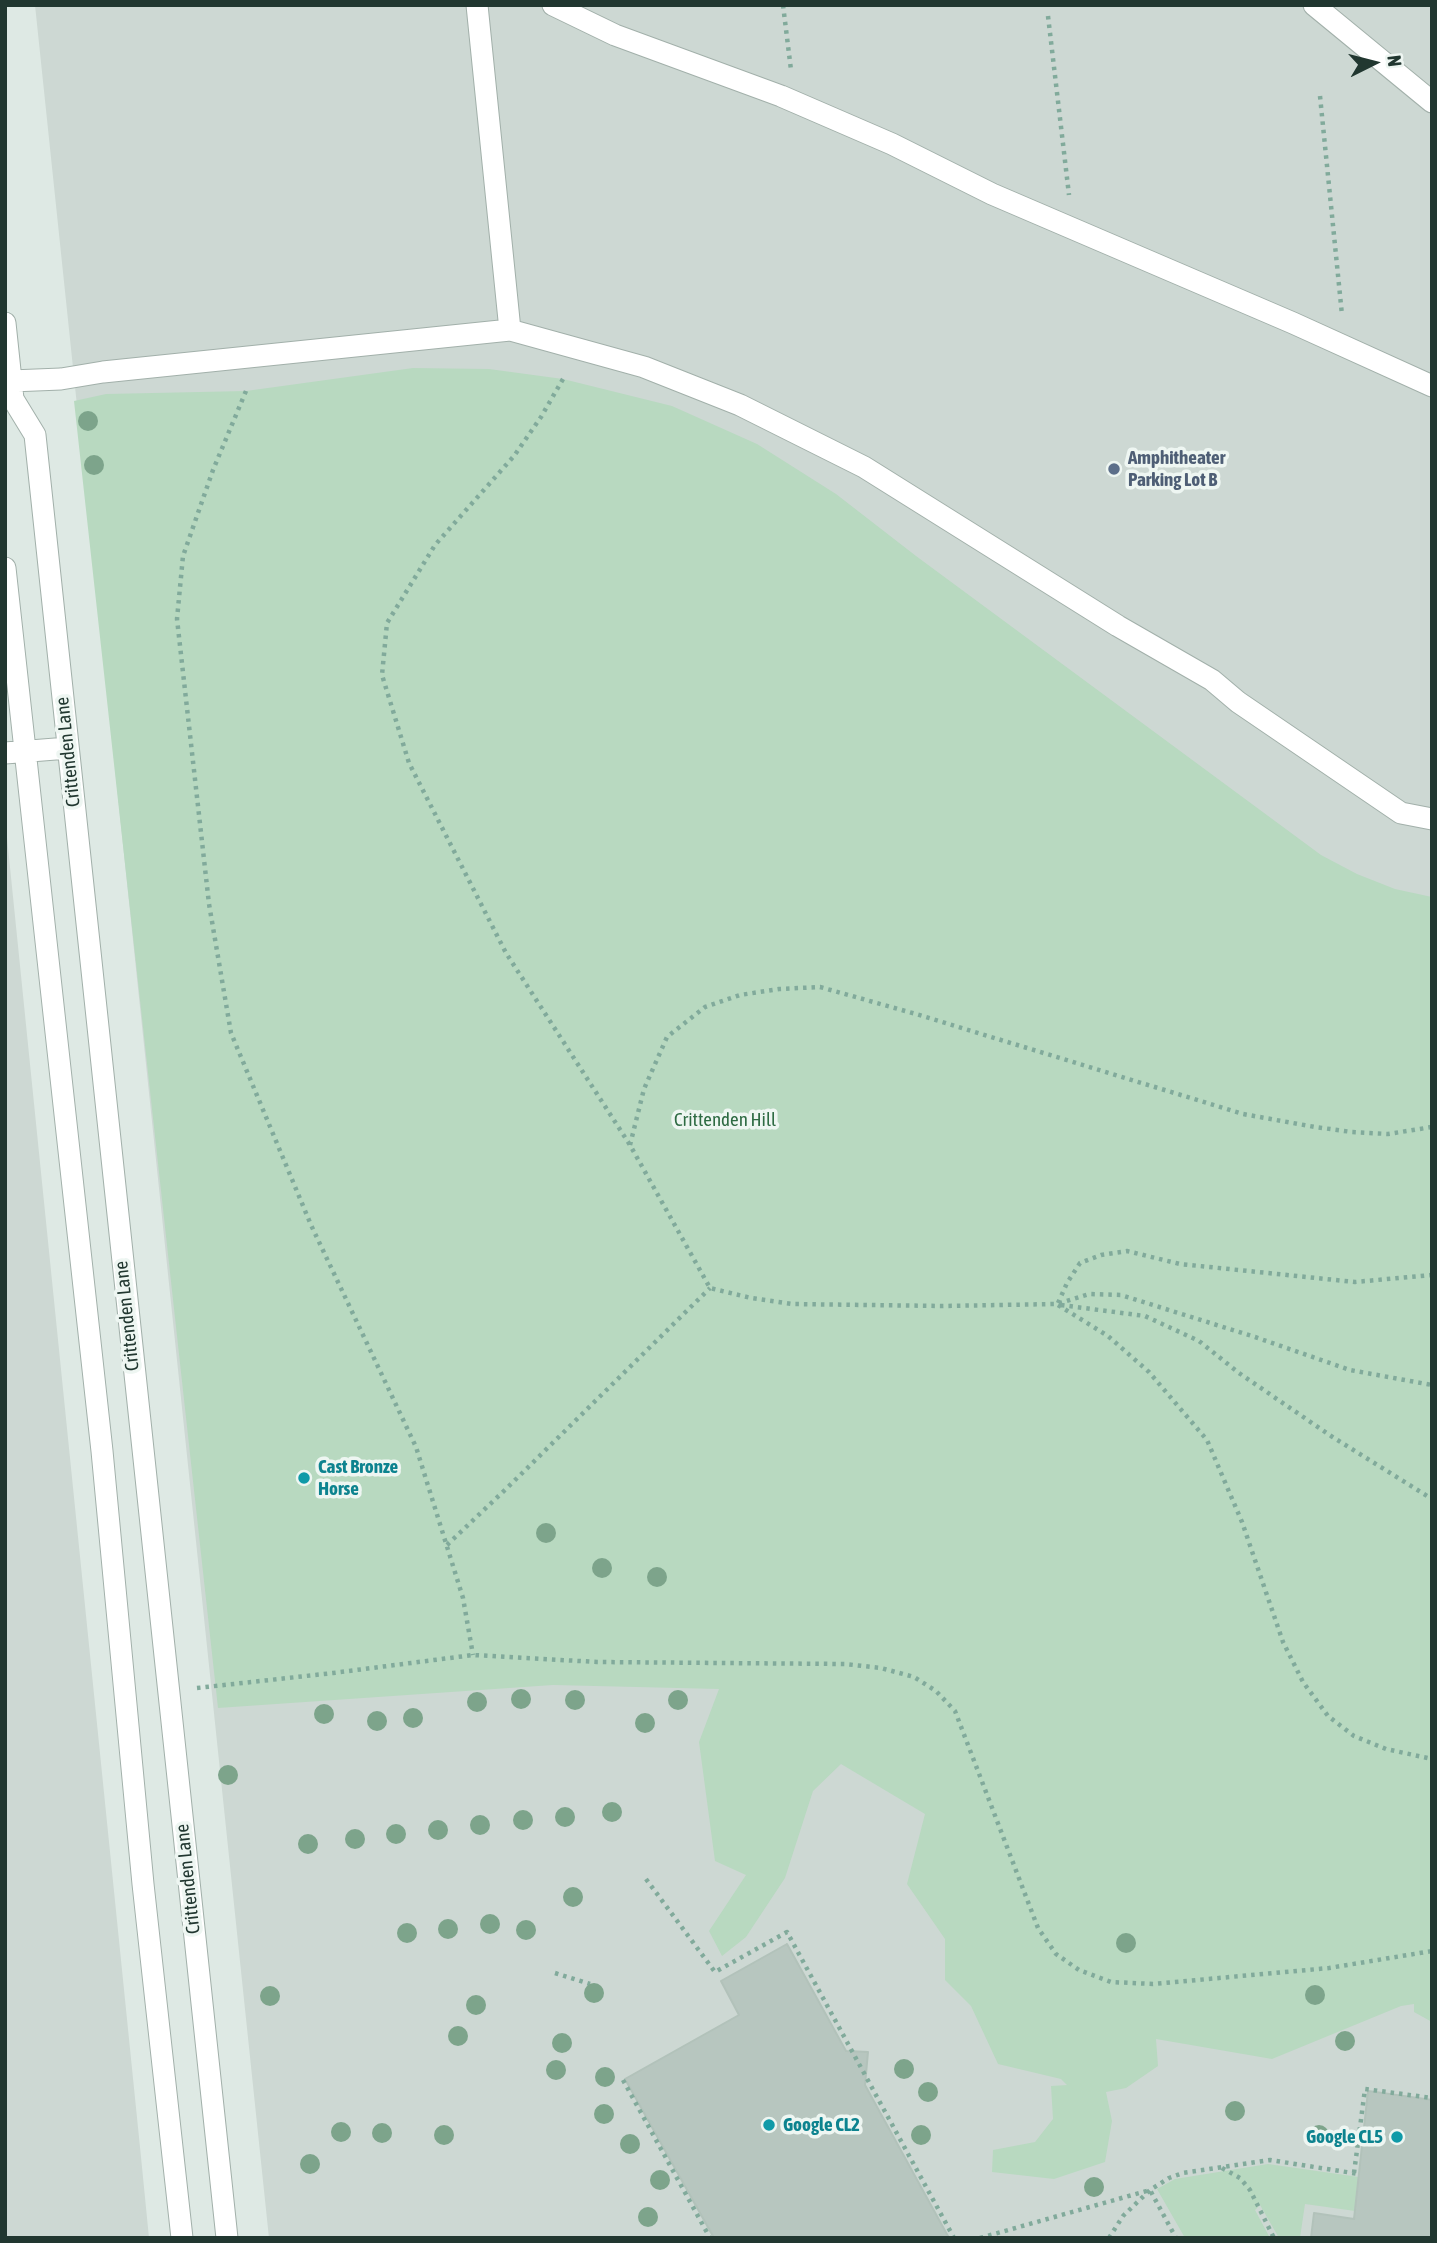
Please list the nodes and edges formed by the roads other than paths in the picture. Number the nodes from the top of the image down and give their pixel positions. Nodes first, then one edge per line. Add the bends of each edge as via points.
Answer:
1 (477, 5) edge
2 (554, 5) edge
3 (1314, 5) edge
4 (1432, 102) edge
5 (5, 323) edge
6 (510, 330) junction
7 (1432, 386) edge
8 (10, 398) edge
9 (5, 568) edge
10 (68, 748) junction
11 (16, 752) edge
12 (1432, 819) edge
13 (182, 2238) edge
14 (227, 2238) edge

1 - 6 street
2 - 7 street via 615,35 781,96 892,144 992,194
3 - 4 street
5 - 8 street, Crittenden Lane
6 - 8 street via 103,372 61,379
6 - 12 street via 644,367 740,405 864,467 1212,680 1401,813
8 - 10 street, Crittenden Lane via 35,435
9 - 11 street, Crittenden Lane
10 - 11 street
10 - 14 street, Crittenden Lane
11 - 13 street, Crittenden Lane via 102,1451

